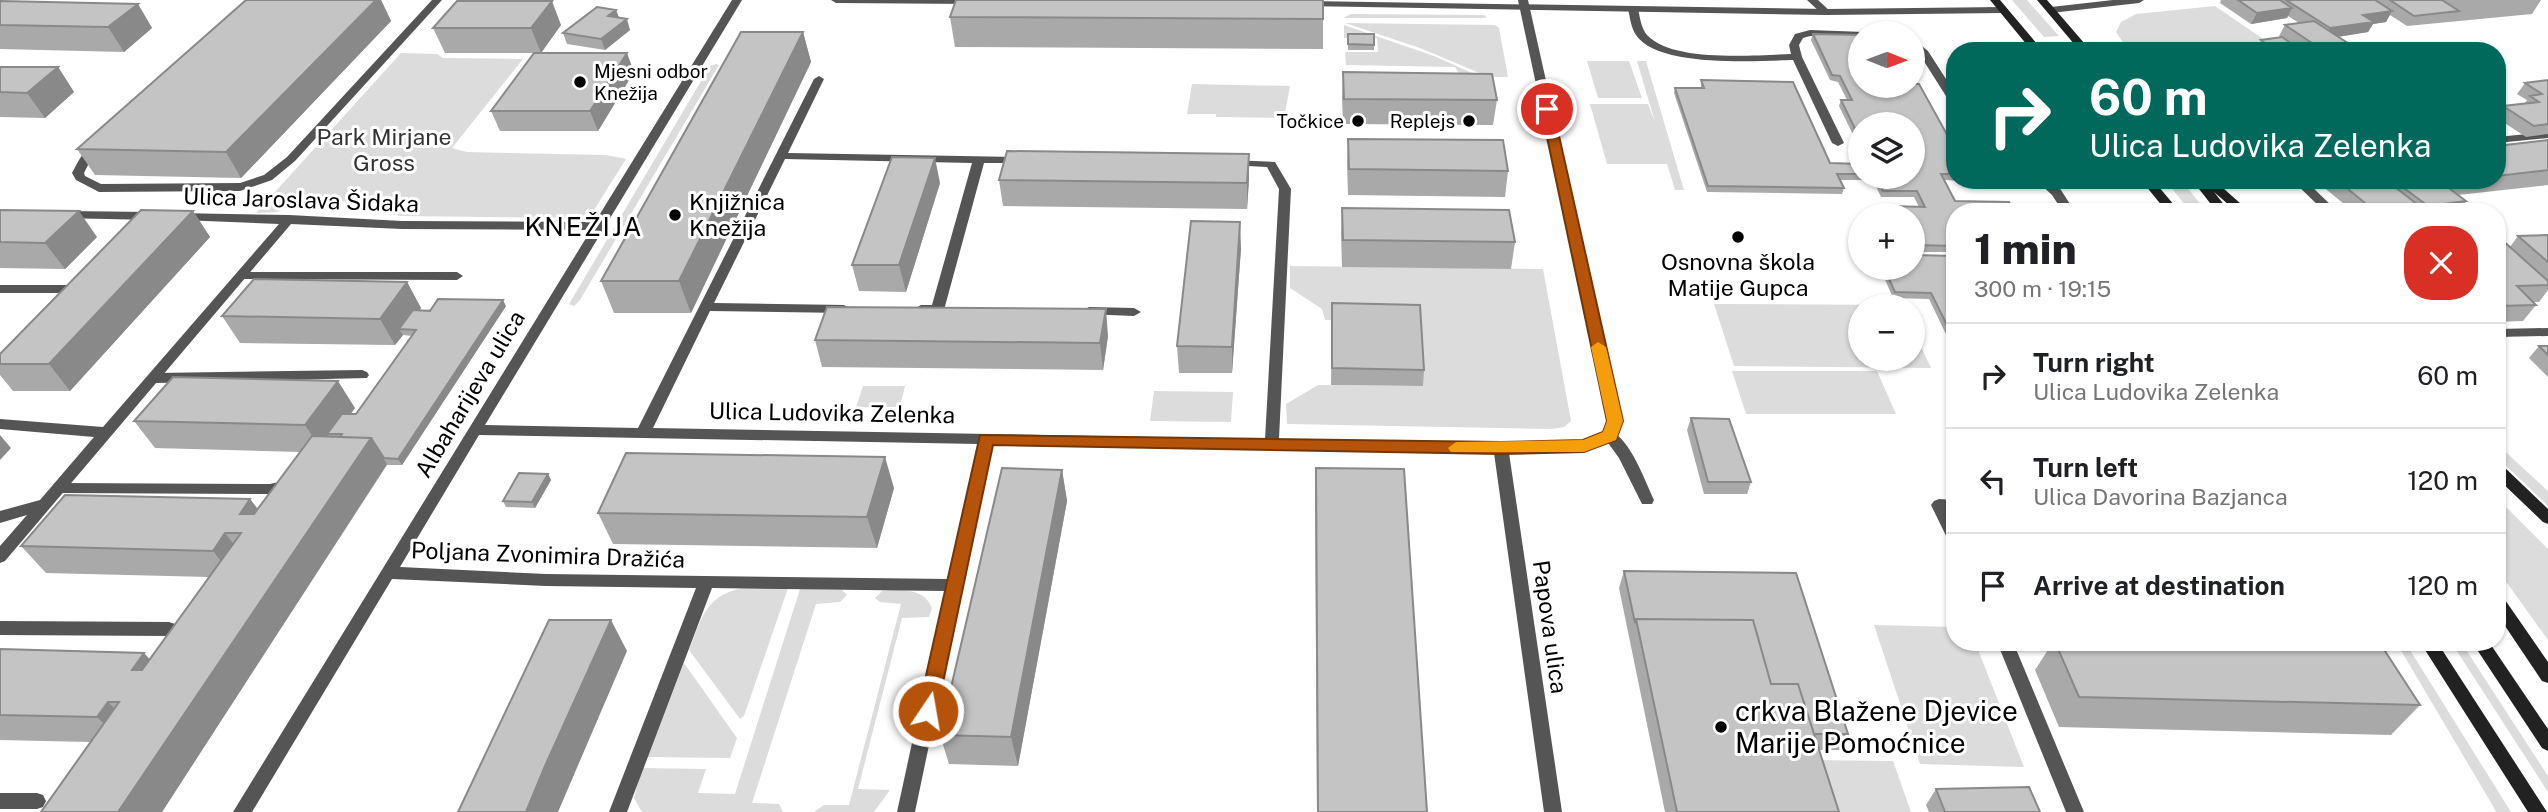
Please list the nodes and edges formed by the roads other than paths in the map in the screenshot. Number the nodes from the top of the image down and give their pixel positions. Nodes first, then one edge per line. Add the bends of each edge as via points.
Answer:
1 (437, 0) edge
2 (737, 0) edge
3 (836, 0) edge
4 (879, 0) edge
5 (1812, 0) edge
6 (1995, 0) edge
7 (2042, 0) edge
8 (2139, 0) edge
9 (986, 1) edge
10 (1525, 3) edge
11 (1290, 4) edge
12 (1633, 9) junction
13 (2003, 9) junction
14 (2051, 10) junction
15 (1826, 12) junction
16 (1848, 34) edge
17 (2030, 42) edge
18 (2078, 42) edge
19 (1925, 55) edge
20 (1797, 57) junction
21 (819, 79) dead end
22 (1946, 88) edge
23 (2548, 135) edge
24 (105, 139) edge
25 (2506, 139) edge
26 (1838, 143) dead end
27 (781, 156) junction
28 (979, 159) junction
29 (1032, 160) edge
30 (1220, 163) edge
31 (2052, 189) edge
32 (2155, 189) edge
33 (2205, 189) edge
34 (2217, 189) edge
35 (2308, 189) edge
36 (2159, 194) junction
37 (2063, 203) edge
38 (2164, 203) edge
39 (2166, 203) edge
40 (2217, 203) edge
41 (2234, 203) edge
42 (2322, 203) edge
43 (54, 215) edge
44 (148, 215) junction
45 (289, 219) junction
46 (601, 226) junction
47 (130, 234) edge
48 (243, 276) junction
49 (457, 276) dead end
50 (0, 289) edge
51 (58, 306) edge
52 (706, 307) junction
53 (858, 309) edge
54 (911, 309) edge
55 (1075, 311) edge
56 (1133, 312) dead end
57 (2548, 332) edge
58 (2506, 333) edge
59 (362, 375) dead end
60 (156, 377) junction
61 (0, 424) edge
62 (476, 430) junction
63 (108, 433) junction
64 (643, 433) junction
65 (1610, 436) junction
66 (986, 439) junction
67 (1272, 444) junction
68 (1501, 448) junction
69 (2506, 478) edge
70 (307, 480) edge
71 (60, 488) junction
72 (1647, 500) dead end
73 (46, 503) junction
74 (1946, 505) edge
75 (0, 517) edge
76 (2548, 518) edge
77 (1946, 520) edge
78 (0, 557) edge
79 (388, 573) junction
80 (706, 582) junction
81 (954, 585) junction
82 (2506, 614) edge
83 (0, 628) edge
84 (169, 629) edge
85 (2009, 651) edge
86 (2434, 651) edge
87 (2486, 651) edge
88 (2548, 676) edge
89 (2548, 743) edge
90 (0, 801) edge
91 (37, 801) dead end
92 (242, 812) edge
93 (618, 812) edge
94 (906, 812) edge
95 (1553, 812) edge
96 (2075, 812) edge
97 (2538, 812) edge

1 - 24 street via 291,159 260,183 99,188 78,173 86,157
2 - 46 street, Albaharijeva ulica
3 - 4 street
4 - 9 street
5 - 15 street
6 - 13 main road
7 - 14 main road
8 - 14 street
10 - 11 street
10 - 12 street
10 - 65 street via 1615,421
12 - 15 street
12 - 20 street via 1641,35 1662,51
13 - 15 street
13 - 17 main road
14 - 18 main road
16 - 20 street via 1799,36 1794,45
19 - 22 street
20 - 26 street
21 - 27 street
23 - 25 street
27 - 28 street
27 - 52 street
28 - 29 street
28 - 54 street via 944,310
30 - 67 street via 1271,164 1285,189
31 - 37 street
32 - 36 main road
33 - 40 main road
34 - 41 main road
35 - 42 street
36 - 38 main road
36 - 39 main road
43 - 44 street, Ulica Jaroslava Šidaka
44 - 45 street, Ulica Jaroslava Šidaka
44 - 47 street
45 - 46 street, Ulica Jaroslava Šidaka
45 - 48 street
46 - 62 street, Albaharijeva ulica
48 - 49 street
48 - 60 street
50 - 51 street via 80,284
52 - 53 street
52 - 64 street
55 - 56 street
57 - 58 street
59 - 60 street
60 - 63 street
61 - 63 street
62 - 64 street, Ulica Ludovika Zelenka
62 - 79 street, Albaharijeva ulica
63 - 71 street
64 - 66 street, Ulica Ludovika Zelenka
65 - 68 street, Ulica Ludovika Zelenka via 1584,446
65 - 72 street
66 - 67 street, Ulica Ludovika Zelenka
66 - 81 street
67 - 68 street, Ulica Ludovika Zelenka
68 - 95 street, Papova ulica
69 - 76 main road
70 - 71 street via 270,489
71 - 73 street
73 - 75 street
73 - 78 street
74 - 77 street via 1939,505
79 - 80 street, Poljana Zvonimira Dražića
79 - 92 street, Albaharijeva ulica
80 - 81 street, Poljana Zvonimira Dražića
80 - 93 street, Poljana Zvonimira Dražića
81 - 94 street
82 - 88 main road
83 - 84 street
85 - 96 street
86 - 97 main road
87 - 89 main road
90 - 91 street

